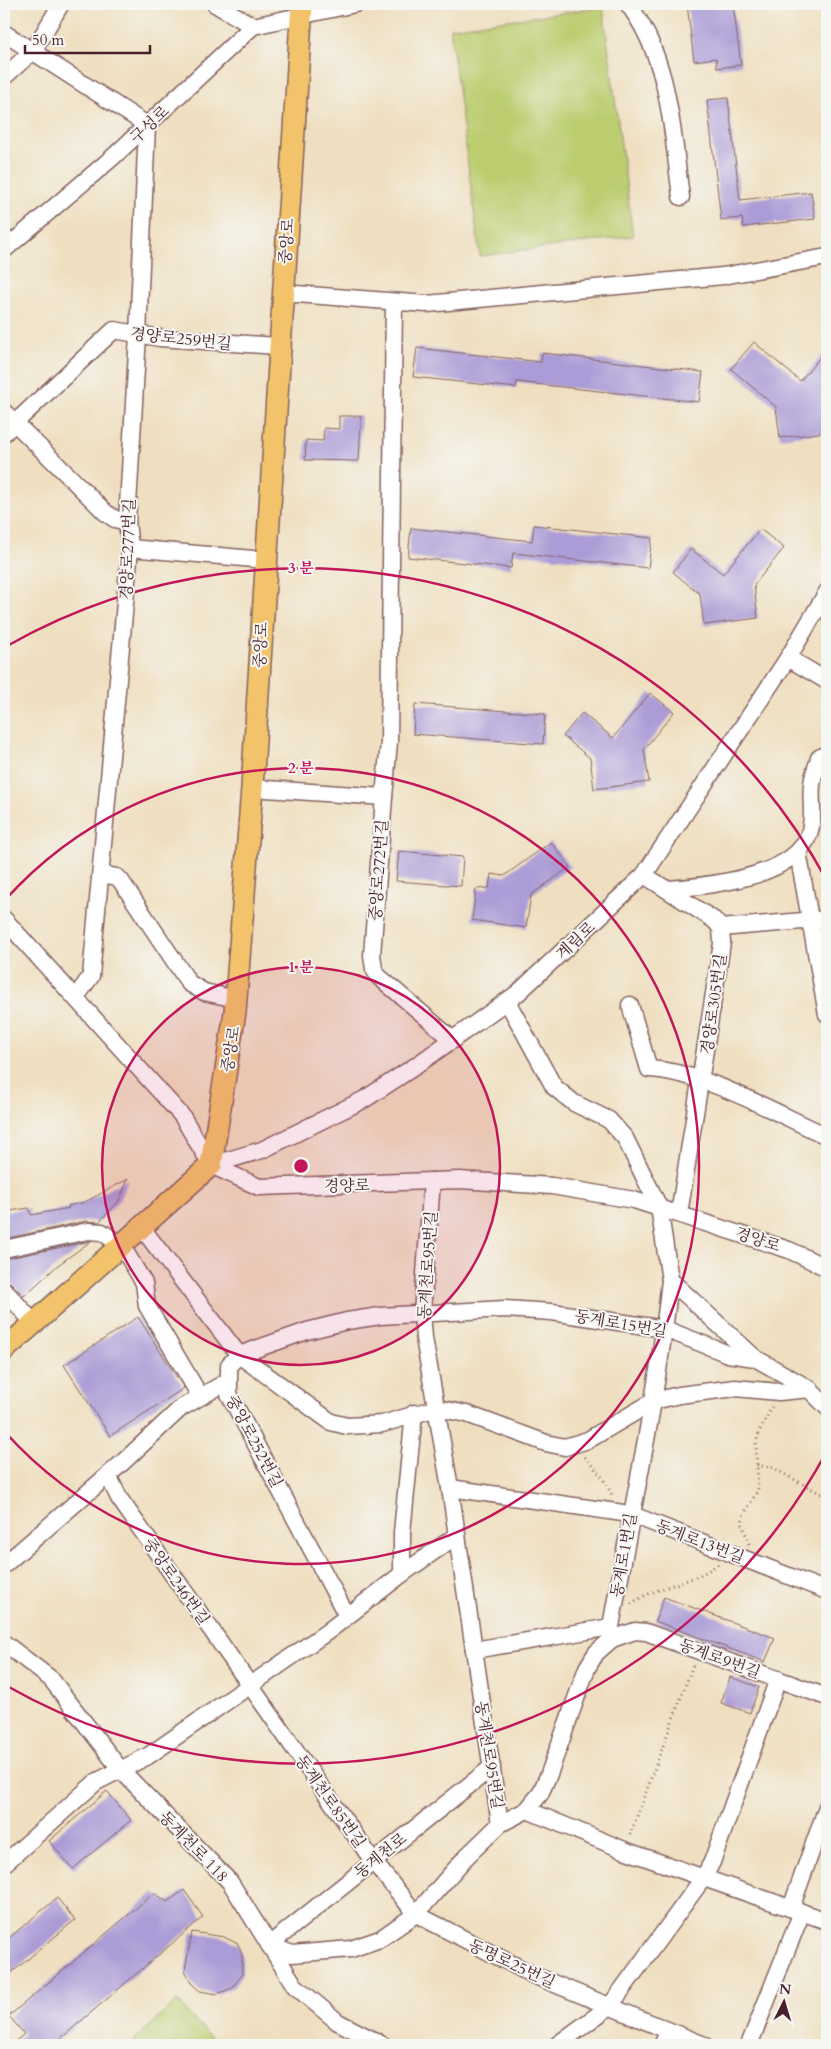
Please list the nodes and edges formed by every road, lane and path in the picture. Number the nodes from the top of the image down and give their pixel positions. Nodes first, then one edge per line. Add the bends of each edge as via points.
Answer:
1 (61, 4) edge
2 (215, 4) edge
3 (355, 4) edge
4 (628, 4) edge
5 (301, 9) edge
6 (253, 26) junction
7 (4, 33) edge
8 (33, 51) junction
9 (4, 77) edge
10 (146, 125) junction
11 (681, 197) dead end
12 (4, 250) edge
13 (827, 258) edge
14 (283, 293) junction
15 (394, 302) junction
16 (138, 334) junction
17 (278, 346) junction
18 (7, 423) edge
19 (127, 522) junction
20 (130, 548) junction
21 (265, 560) junction
22 (827, 592) edge
23 (788, 658) junction
24 (827, 681) edge
25 (827, 754) edge
26 (252, 788) junction
27 (384, 797) junction
28 (798, 852) junction
29 (101, 874) junction
30 (644, 875) junction
31 (668, 889) junction
32 (4, 919) edge
33 (827, 919) edge
34 (811, 921) junction
35 (720, 928) junction
36 (76, 997) junction
37 (236, 999) junction
38 (507, 1001) junction
39 (630, 1005) dead end
40 (827, 1014) edge
41 (453, 1040) junction
42 (702, 1080) junction
43 (827, 1136) edge
44 (211, 1165) junction
45 (432, 1181) junction
46 (659, 1208) junction
47 (679, 1214) junction
48 (142, 1228) junction
49 (122, 1246) junction
50 (4, 1249) edge
51 (827, 1268) edge
52 (670, 1280) junction
53 (4, 1290) edge
54 (422, 1314) junction
55 (34, 1323) junction
56 (665, 1329) junction
57 (4, 1350) edge
58 (239, 1355) junction
59 (755, 1358) junction
60 (228, 1380) junction
61 (808, 1388) junction
62 (779, 1392) junction
63 (827, 1392) edge
64 (200, 1396) junction
65 (654, 1401) junction
66 (827, 1407) edge
67 (437, 1408) junction
68 (414, 1414) junction
69 (576, 1444) junction
70 (756, 1464) junction
71 (108, 1475) junction
72 (450, 1488) junction
73 (827, 1496) edge
74 (626, 1514) junction
75 (456, 1536) junction
76 (725, 1551) junction
77 (744, 1558) junction
78 (4, 1565) edge
79 (402, 1574) junction
80 (827, 1590) edge
81 (630, 1605) dead end
82 (347, 1616) junction
83 (612, 1633) junction
84 (4, 1643) edge
85 (698, 1649) junction
86 (474, 1650) junction
87 (778, 1679) junction
88 (250, 1686) junction
89 (827, 1697) edge
90 (492, 1767) junction
91 (120, 1769) junction
92 (827, 1807) edge
93 (527, 1810) junction
94 (500, 1824) junction
95 (624, 1850) junction
96 (373, 1861) junction
97 (4, 1864) edge
98 (704, 1877) junction
99 (796, 1910) junction
100 (416, 1914) junction
101 (827, 1921) edge
102 (269, 1945) junction
103 (610, 2006) junction
104 (666, 2038) edge
105 (383, 2045) edge
106 (557, 2045) edge
107 (704, 2045) edge
108 (748, 2045) edge

1 - 8 street
2 - 6 street
3 - 5 street, 구성로
4 - 11 street via 650,40 664,76
5 - 6 street, 구성로
5 - 14 main road, 중앙로
6 - 10 street, 구성로
7 - 8 street
8 - 9 street
8 - 10 street
10 - 12 street, 구성로 via 114,157
10 - 16 street, 경양로277번길
13 - 15 street via 723,276 427,304
14 - 15 street
14 - 17 main road, 중앙로
15 - 27 street via 389,742
16 - 17 street, 경양로259번길
16 - 18 street, 경양로259번길 via 114,330
16 - 19 street, 경양로277번길
17 - 21 main road, 중앙로
18 - 19 street via 106,513
19 - 20 street, 경양로277번길
20 - 21 street
20 - 29 street, 경양로277번길
21 - 26 main road, 중앙로
22 - 23 street, 계림로
23 - 24 street
23 - 30 street, 계림로
25 - 28 street via 819,758 812,782 809,836
26 - 27 street, 중앙로272번길
26 - 37 main road, 중앙로
27 - 41 street, 중앙로272번길 via 372,962 378,976
28 - 31 street via 779,866 748,876
28 - 34 street
29 - 36 street, 경양로277번길 via 91,976
29 - 37 street via 121,881 189,983 204,992
30 - 31 street
30 - 38 street, 계림로
31 - 35 street via 714,920
32 - 36 street
33 - 34 street
34 - 35 street
34 - 40 street
35 - 42 street, 경양로305번길 via 722,943
36 - 44 street via 182,1116
37 - 44 main road, 중앙로
38 - 41 street, 계림로
38 - 46 street via 554,1087 574,1103 609,1120 625,1138
39 - 42 street, 경양로305번길 via 649,1069 672,1070
41 - 44 street, 계림로 via 395,1080 333,1115 262,1150
42 - 43 street, 경양로305번길
42 - 47 street, 경양로305번길
44 - 45 street, 경양로 via 259,1187
44 - 48 main road
45 - 46 street, 경양로 via 552,1186 600,1193
45 - 54 street, 동계천로95번길
46 - 47 street, 경양로
46 - 52 street, 동계로1번길
47 - 51 street, 경양로 via 789,1250
48 - 49 main road
48 - 58 street
49 - 50 street via 102,1232 88,1231
49 - 55 main road
49 - 64 street via 144,1283 147,1306
52 - 56 street, 동계로1번길
52 - 59 street
53 - 55 street
54 - 56 street, 동계로15번길 via 506,1309 583,1315
54 - 58 street, 동계로15번길 via 347,1321
54 - 67 street, 동계천로95번길
55 - 57 main road
56 - 59 street, 동계로15번길 via 728,1354
56 - 65 street, 동계로1번길
58 - 60 street, 중앙로252번길 via 229,1365
58 - 68 street via 331,1422 347,1426 382,1424
59 - 61 street, 동계로15번길
60 - 64 street
60 - 82 street, 중앙로252번길 via 229,1394
61 - 62 street, 동계로15번길
61 - 63 street, 동계로15번길
61 - 66 street, 동계로15번길
62 - 65 street, 동계로15번길 via 735,1388
62 - 70 path via 759,1432
64 - 71 street via 181,1408
65 - 69 street
65 - 74 street, 동계로1번길
67 - 68 street
67 - 69 street via 467,1414 546,1443 565,1447
67 - 72 street, 동계천로95번길
68 - 79 street via 402,1532
69 - 74 path
70 - 73 path via 774,1468
70 - 77 path via 758,1490 742,1523 750,1542
71 - 78 street
71 - 88 street, 중앙로246번길 via 119,1498
72 - 74 street, 동계로13번길
72 - 75 street, 동계천로95번길
74 - 76 street, 동계로13번길
74 - 83 street, 동계로1번길
75 - 79 street
75 - 86 street, 동계천로95번길
76 - 77 street, 동계로13번길
76 - 81 path via 711,1569 644,1596
77 - 80 street, 동계로13번길
79 - 82 street
82 - 88 street
83 - 85 street, 동계로9번길 via 646,1632
83 - 86 street, 동계로9번길
83 - 93 street via 587,1668 550,1774
84 - 91 street, 동계천로 118 via 51,1679
85 - 87 street, 동계로9번길
85 - 95 path
86 - 90 street, 동계천로95번길
87 - 89 street, 동계로9번길
87 - 98 street
88 - 91 street via 148,1756
88 - 96 street, 동계천로85번길
90 - 94 street, 동계천로95번길
90 - 96 street, 동계천로
91 - 97 street via 96,1782
91 - 102 street, 동계천로 118 via 230,1882
92 - 99 street
93 - 94 street
93 - 95 street
94 - 100 street, 동계천로95번길
95 - 98 street
96 - 100 street, 동계천로85번길
96 - 102 street, 동계천로
98 - 99 street
98 - 103 street
99 - 101 street
99 - 108 street
100 - 102 street, 동계천로95번길 via 380,1939 351,1949 292,1954
100 - 103 street, 동명로25번길 via 533,1975
102 - 105 street, 동계천로 118 via 295,1986 325,2013
103 - 104 street, 동명로25번길
103 - 106 street
104 - 107 street, 동명로25번길

